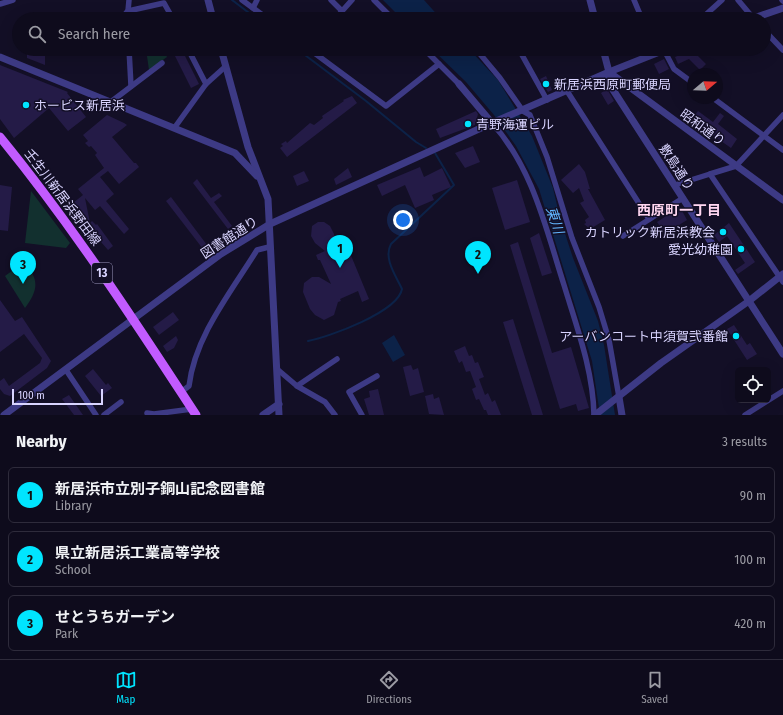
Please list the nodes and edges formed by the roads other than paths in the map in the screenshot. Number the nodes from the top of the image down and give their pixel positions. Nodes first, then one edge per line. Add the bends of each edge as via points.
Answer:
1 (13, 0) edge
2 (129, 0) edge
3 (208, 0) edge
4 (242, 0) edge
5 (257, 0) edge
6 (331, 0) edge
7 (352, 0) edge
8 (374, 0) edge
9 (590, 0) edge
10 (634, 0) edge
11 (722, 0) edge
12 (738, 0) edge
13 (165, 2) edge
14 (0, 4) edge
15 (253, 8) junction
16 (783, 8) edge
17 (128, 11) joint
18 (342, 11) joint
19 (170, 12) edge
20 (211, 12) edge
21 (258, 12) edge
22 (386, 12) edge
23 (593, 12) edge
24 (639, 12) edge
25 (709, 12) edge
26 (747, 12) edge
27 (771, 12) edge
28 (771, 37) edge
29 (783, 50) edge
30 (129, 56) edge
31 (192, 56) edge
32 (223, 56) edge
33 (318, 56) edge
34 (431, 56) edge
35 (482, 56) edge
36 (523, 56) edge
37 (605, 56) edge
38 (644, 56) edge
39 (669, 56) edge
40 (0, 57) edge
41 (162, 63) dead end
42 (439, 64) junction
43 (226, 66) junction
44 (609, 72) junction
45 (687, 78) edge
46 (206, 84) junction
47 (459, 84) joint
48 (131, 86) junction
49 (567, 91) junction
50 (547, 100) junction
51 (112, 101) junction
52 (721, 104) edge
53 (523, 111) junction
54 (783, 115) edge
55 (492, 123) junction
56 (174, 127) junction
57 (0, 136) edge
58 (764, 136) junction
59 (248, 147) junction
60 (783, 150) edge
61 (235, 153) junction
62 (736, 166) junction
63 (710, 174) junction
64 (260, 179) junction
65 (675, 185) junction
66 (683, 198) junction
67 (783, 200) edge
68 (649, 219) junction
69 (270, 224) junction
70 (623, 236) dead end
71 (269, 247) junction
72 (782, 278) edge
73 (749, 301) junction
74 (133, 319) junction
75 (783, 354) edge
76 (338, 359) dead end
77 (277, 369) junction
78 (66, 370) junction
79 (377, 376) dead end
80 (297, 386) junction
81 (783, 391) edge
82 (181, 392) junction
83 (617, 399) junction
84 (121, 402) dead end
85 (279, 404) junction
86 (194, 412) edge
87 (147, 413) dead end
88 (596, 414) edge
89 (4, 415) edge
90 (96, 415) edge
91 (104, 415) edge
92 (263, 415) edge
93 (279, 415) edge
94 (335, 415) edge
95 (362, 415) edge
96 (622, 415) edge
97 (745, 415) edge

1 - 14 street
2 - 17 street
3 - 20 street
4 - 15 street
5 - 15 street
6 - 18 street
7 - 18 street
8 - 22 street
9 - 23 street
10 - 24 street
11 - 25 street
12 - 26 street
13 - 17 street
13 - 19 street
15 - 21 street
16 - 27 street
28 - 29 street
30 - 48 street
31 - 46 street
32 - 43 street
33 - 42 street via 386,106
34 - 42 street
35 - 53 street
36 - 50 street
37 - 44 street, 敷島通り
38 - 44 street
39 - 45 street via 674,68
40 - 51 street
41 - 48 street
42 - 47 street
43 - 46 street
43 - 59 street
44 - 49 street
44 - 62 street, 昭和通り
44 - 65 street, 敷島通り via 608,82
46 - 56 street
47 - 55 street
48 - 51 street
49 - 50 street
49 - 68 street
50 - 53 street
51 - 56 street
52 - 58 street
53 - 55 street, 図書館通り
53 - 83 street via 530,115 548,157 572,238 599,307 609,340
54 - 58 street
55 - 69 street, 図書館通り
55 - 88 street via 520,161 544,220 587,360
56 - 61 street
57 - 74 main road, 壬生川新居浜野田線 / 13 via 87,250
58 - 60 street
58 - 62 street
59 - 61 street via 243,152
59 - 64 street
61 - 64 street
62 - 63 street
62 - 67 street, 昭和通り
63 - 65 street
63 - 72 street
64 - 69 street via 268,199
65 - 66 street, 敷島通り
66 - 68 street
66 - 73 street, 敷島通り
68 - 70 street
69 - 71 street
69 - 74 street, 図書館通り via 222,254
71 - 77 street
71 - 82 street via 257,250 218,312 206,333 191,370 188,386
72 - 73 street
73 - 75 street, 敷島通り
73 - 83 street via 661,363
74 - 78 street, 図書館通り
74 - 82 main road, 壬生川新居浜野田線 / 13
76 - 80 street
77 - 80 street
77 - 85 street
78 - 89 street, 図書館通り
78 - 90 street
79 - 95 street via 349,392
80 - 94 street via 325,402
81 - 97 street
82 - 86 main road, 壬生川新居浜野田線 / 13
83 - 88 street
83 - 96 street
84 - 91 street
85 - 92 street
85 - 93 street
86 - 87 street

